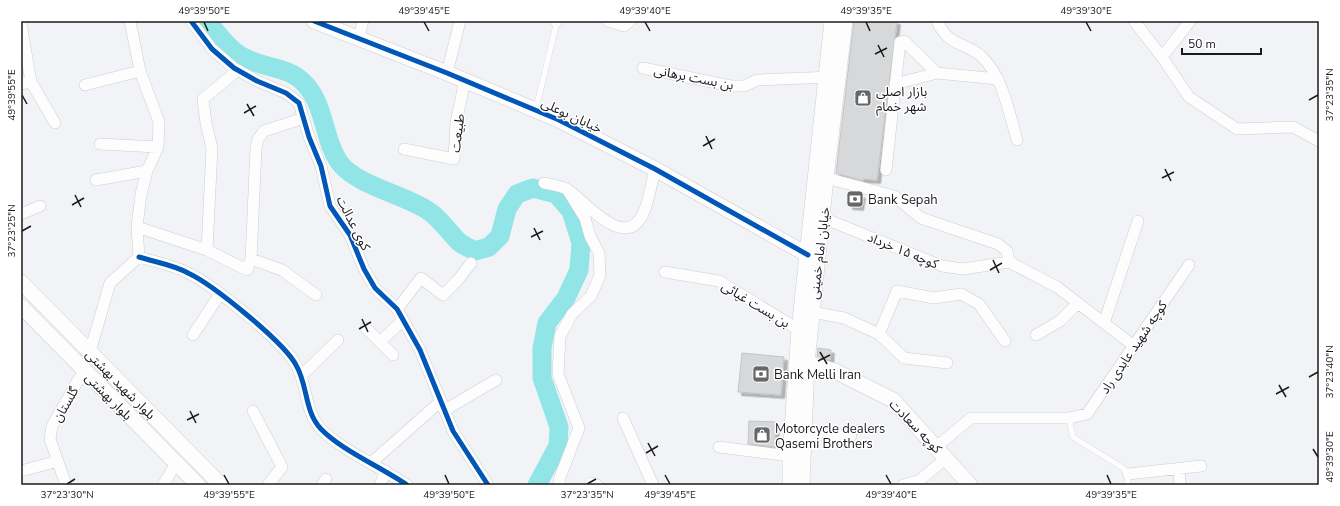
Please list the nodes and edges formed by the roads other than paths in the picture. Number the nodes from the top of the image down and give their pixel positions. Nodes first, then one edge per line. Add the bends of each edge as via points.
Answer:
1 (130, 21) edge
2 (190, 21) edge
3 (314, 21) edge
4 (363, 21) edge
5 (460, 21) edge
6 (556, 21) edge
7 (608, 21) edge
8 (630, 21) edge
9 (832, 21) edge
10 (845, 21) edge
11 (937, 21) edge
12 (1134, 21) edge
13 (1190, 21) edge
14 (21, 24) edge
15 (359, 37) junction
16 (22, 41) edge
17 (1162, 57) junction
18 (643, 68) dead end
19 (238, 70) junction
20 (140, 71) junction
21 (447, 73) junction
22 (937, 73) junction
23 (832, 77) junction
24 (998, 79) junction
25 (465, 80) junction
26 (26, 83) edge
27 (895, 84) junction
28 (85, 85) dead end
29 (536, 110) junction
30 (304, 118) junction
31 (55, 123) dead end
32 (1017, 140) dead end
33 (1319, 141) edge
34 (100, 144) dead end
35 (158, 147) junction
36 (404, 149) dead end
37 (655, 169) junction
38 (886, 170) dead end
39 (147, 171) junction
40 (826, 178) junction
41 (96, 180) dead end
42 (544, 183) dead end
43 (567, 189) junction
44 (40, 206) dead end
45 (21, 214) edge
46 (823, 218) junction
47 (1138, 221) dead end
48 (137, 227) junction
49 (207, 250) junction
50 (808, 255) junction
51 (139, 257) junction
52 (251, 259) junction
53 (1009, 262) junction
54 (471, 263) dead end
55 (1189, 265) dead end
56 (665, 272) dead end
57 (21, 282) edge
58 (220, 294) junction
59 (316, 295) dead end
60 (1078, 303) junction
61 (21, 306) edge
62 (397, 309) junction
63 (812, 312) junction
64 (403, 320) junction
65 (1104, 323) junction
66 (366, 328) dead end
67 (799, 330) junction
68 (879, 334) junction
69 (193, 335) dead end
70 (1036, 335) dead end
71 (338, 340) dead end
72 (1005, 341) dead end
73 (380, 342) junction
74 (1134, 346) junction
75 (90, 352) junction
76 (393, 355) dead end
77 (807, 363) junction
78 (947, 363) dead end
79 (84, 370) junction
80 (301, 376) junction
81 (496, 380) dead end
82 (443, 406) junction
83 (253, 411) dead end
84 (623, 418) dead end
85 (1069, 418) junction
86 (803, 434) junction
87 (851, 436) dead end
88 (719, 447) dead end
89 (941, 453) junction
90 (790, 456) junction
91 (58, 460) junction
92 (176, 463) junction
93 (371, 463) junction
94 (1201, 466) dead end
95 (1179, 468) junction
96 (21, 471) edge
97 (386, 471) junction
98 (1128, 480) edge
99 (66, 485) edge
100 (162, 485) edge
101 (198, 485) edge
102 (222, 485) edge
103 (268, 485) edge
104 (380, 485) edge
105 (407, 485) edge
106 (488, 485) edge
107 (560, 485) edge
108 (653, 485) edge
109 (790, 485) edge
110 (802, 485) edge
111 (903, 485) edge
112 (970, 485) edge
113 (1180, 485) edge

1 - 20 street
2 - 19 street, کوی عدالت via 212,49
3 - 15 main road, خیابان بوعلی
4 - 15 street
5 - 21 street
6 - 29 lane
7 - 8 street via 624,26
9 - 23 main road, خیابان امام خمینی
10 - 23 main road, خیابان امام خمینی
11 - 24 street via 951,41 982,57
12 - 17 street
13 - 17 street
14 - 16 street
15 - 21 main road, خیابان بوعلی
16 - 26 street
17 - 33 street via 1189,97 1237,129 1293,127
18 - 23 street, بن بست برهانی via 731,86 744,86 757,80
19 - 30 street, کوی عدالت via 286,93 299,104
19 - 49 street via 203,99 212,148
20 - 28 street
20 - 35 street via 159,122
21 - 25 main road, خیابان بوعلی
22 - 24 street
22 - 27 street
22 - 27 street via 902,41
23 - 40 main road, خیابان امام خمینی
23 - 50 main road, خیابان امام خمینی
24 - 32 street
25 - 29 main road, خیابان بوعلی
25 - 36 street, طبيعت via 456,123 454,159
26 - 31 street
27 - 38 street
29 - 37 main road, خیابان بوعلی
30 - 52 street via 264,131 258,139
30 - 62 street, کوی عدالت via 322,166 330,206 350,235 375,288
34 - 35 street
35 - 39 street
37 - 43 street via 642,216 630,227 620,228 600,218
37 - 50 main road, خیابان بوعلی
39 - 41 street
39 - 48 street
40 - 46 main road, خیابان امام خمینی
40 - 53 street via 894,196 921,218 998,244 1007,250
42 - 43 street
43 - 107 street via 585,218 590,236 599,253 600,275 591,296 572,314 560,336 558,374 579,428 559,480
44 - 45 street
46 - 53 street, کوچه ۱۵ خرداد via 942,266 963,269
46 - 63 main road, خیابان امام خمینی
47 - 65 street
48 - 49 street
48 - 51 street
49 - 52 street via 247,270
50 - 67 main road, خیابان امام خمینی
51 - 58 street via 188,272
51 - 75 street via 110,283
52 - 59 street via 282,270
53 - 60 street via 1057,287
54 - 62 street via 443,295 421,278
55 - 74 street, کوچه شهید عابدی راد
56 - 67 street, بن بست غیاثی via 719,281
57 - 75 main road, بلوار شهید بهشتی
58 - 69 street
58 - 80 street via 274,339 296,364
60 - 65 street
60 - 70 street via 1060,321
61 - 79 main road, بلوار بهشتی
62 - 64 street, کوی عدالت
63 - 68 street via 844,318
63 - 77 main road, خیابان امام خمینی
64 - 73 street
64 - 82 street, کوی عدالت via 420,350
65 - 74 street
66 - 73 street
67 - 90 main road, خیابان امام خمینی
68 - 72 street via 897,291 934,298 961,294 979,304
68 - 78 street via 904,358
71 - 80 street
73 - 76 street
74 - 85 street, کوچه شهید عابدی راد via 1087,414
75 - 102 main road, بلوار شهید بهشتی
77 - 86 main road, خیابان امام خمینی
77 - 89 main road, کوچه سعادت via 835,371 893,400
79 - 91 street, گلستان via 52,426 50,439
79 - 92 main road, بلوار بهشتی
80 - 93 street via 310,414 321,429
81 - 82 street
82 - 93 street
82 - 106 street, کوی عدالت via 453,431
83 - 103 street via 282,467
84 - 108 street
85 - 89 street, کوچه شهید عابدی راد via 971,418
85 - 98 lane via 1073,437 1123,468
86 - 87 street
86 - 110 main road, خیابان امام خمینی
88 - 90 street
89 - 111 street, کوچه شهید عابدی راد via 920,480
89 - 112 main road, کوچه سعادت
90 - 109 main road, خیابان امام خمینی
91 - 96 street
91 - 99 street, گلستان
92 - 100 street
92 - 101 main road, بلوار بهشتی
93 - 97 street
94 - 95 street
95 - 98 street
95 - 113 street
97 - 104 street
97 - 105 street

